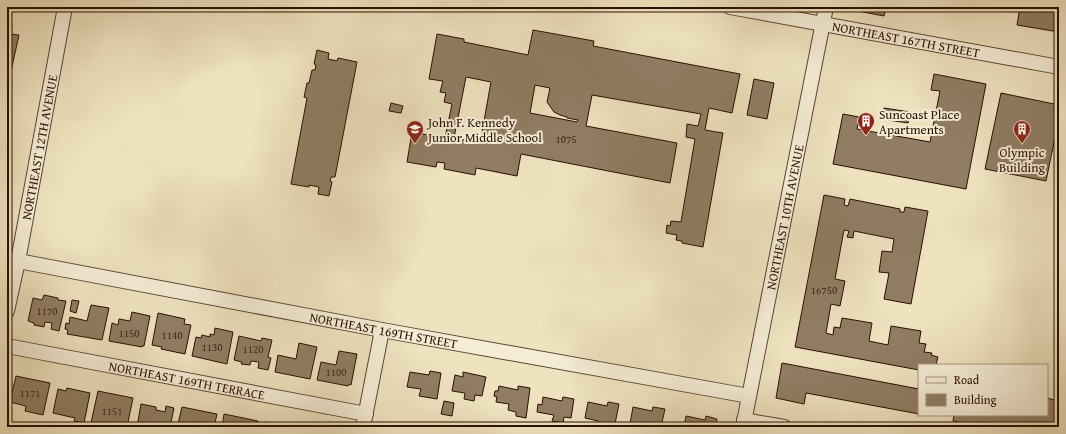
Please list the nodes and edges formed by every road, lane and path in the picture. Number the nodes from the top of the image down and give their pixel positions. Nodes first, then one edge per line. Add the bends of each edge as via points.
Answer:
1 (65, 7) edge
2 (730, 7) edge
3 (826, 7) edge
4 (823, 24) junction
5 (1059, 66) edge
6 (18, 261) junction
7 (7, 311) edge
8 (382, 330) junction
9 (7, 346) edge
10 (749, 396) junction
11 (364, 421) edge
12 (744, 423) edge
13 (784, 427) edge

1 - 6 street, NORTHEAST 12TH AVENUE
2 - 4 street, NORTHEAST 167TH STREET
3 - 4 street, NORTHEAST 10TH AVENUE
4 - 5 street, NORTHEAST 167TH STREET
4 - 10 street, NORTHEAST 10TH AVENUE
6 - 7 street, NORTHEAST 12TH AVENUE
6 - 8 street, NORTHEAST 169TH STREET
8 - 10 street, NORTHEAST 169TH STREET
8 - 11 street
9 - 11 street, NORTHEAST 169TH TERRACE
10 - 12 street, NORTHEAST 10TH AVENUE
12 - 13 street

